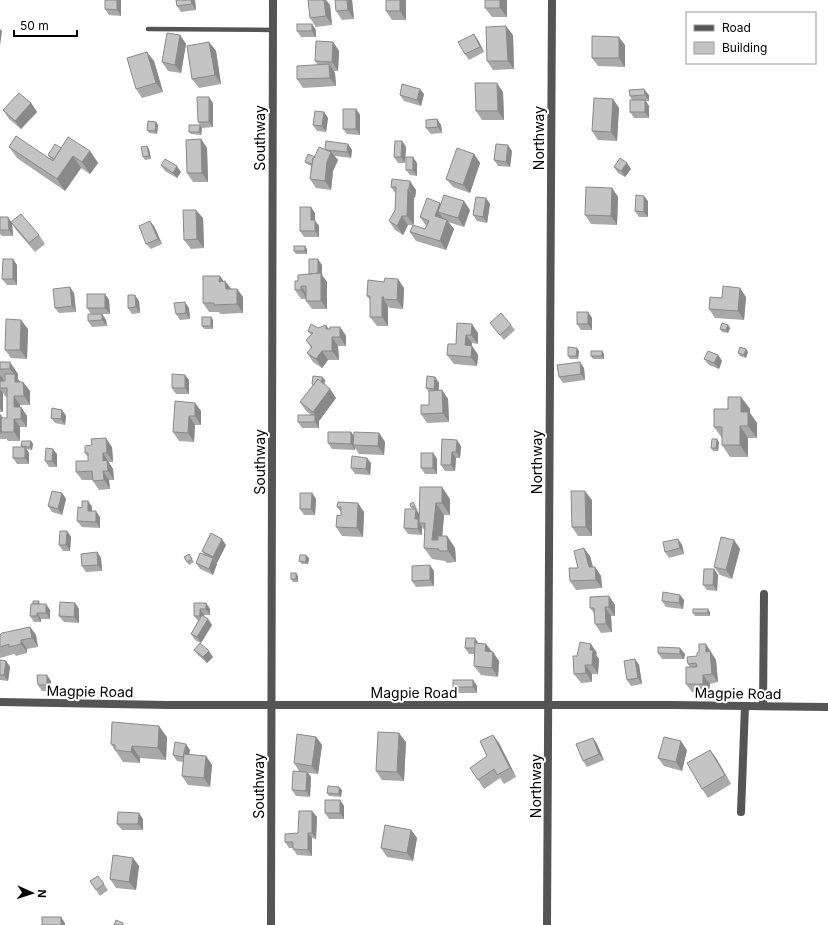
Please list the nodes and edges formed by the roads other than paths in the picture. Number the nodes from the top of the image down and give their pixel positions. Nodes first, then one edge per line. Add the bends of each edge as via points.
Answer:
1 (273, 0) edge
2 (552, 0) edge
3 (148, 29) dead end
4 (273, 30) junction
5 (764, 594) dead end
6 (0, 702) edge
7 (272, 704) junction
8 (549, 706) junction
9 (745, 706) junction
10 (763, 706) junction
11 (828, 707) edge
12 (741, 812) dead end
13 (271, 925) edge
14 (547, 925) edge

1 - 4 street, Southway
2 - 8 street, Northway
3 - 4 lane
4 - 7 street, Southway
5 - 10 street
6 - 7 street, Magpie Road
7 - 8 street, Magpie Road
7 - 13 street, Southway
8 - 9 street, Magpie Road
8 - 14 street, Northway
9 - 10 street, Magpie Road
9 - 12 street
10 - 11 street, Magpie Road

